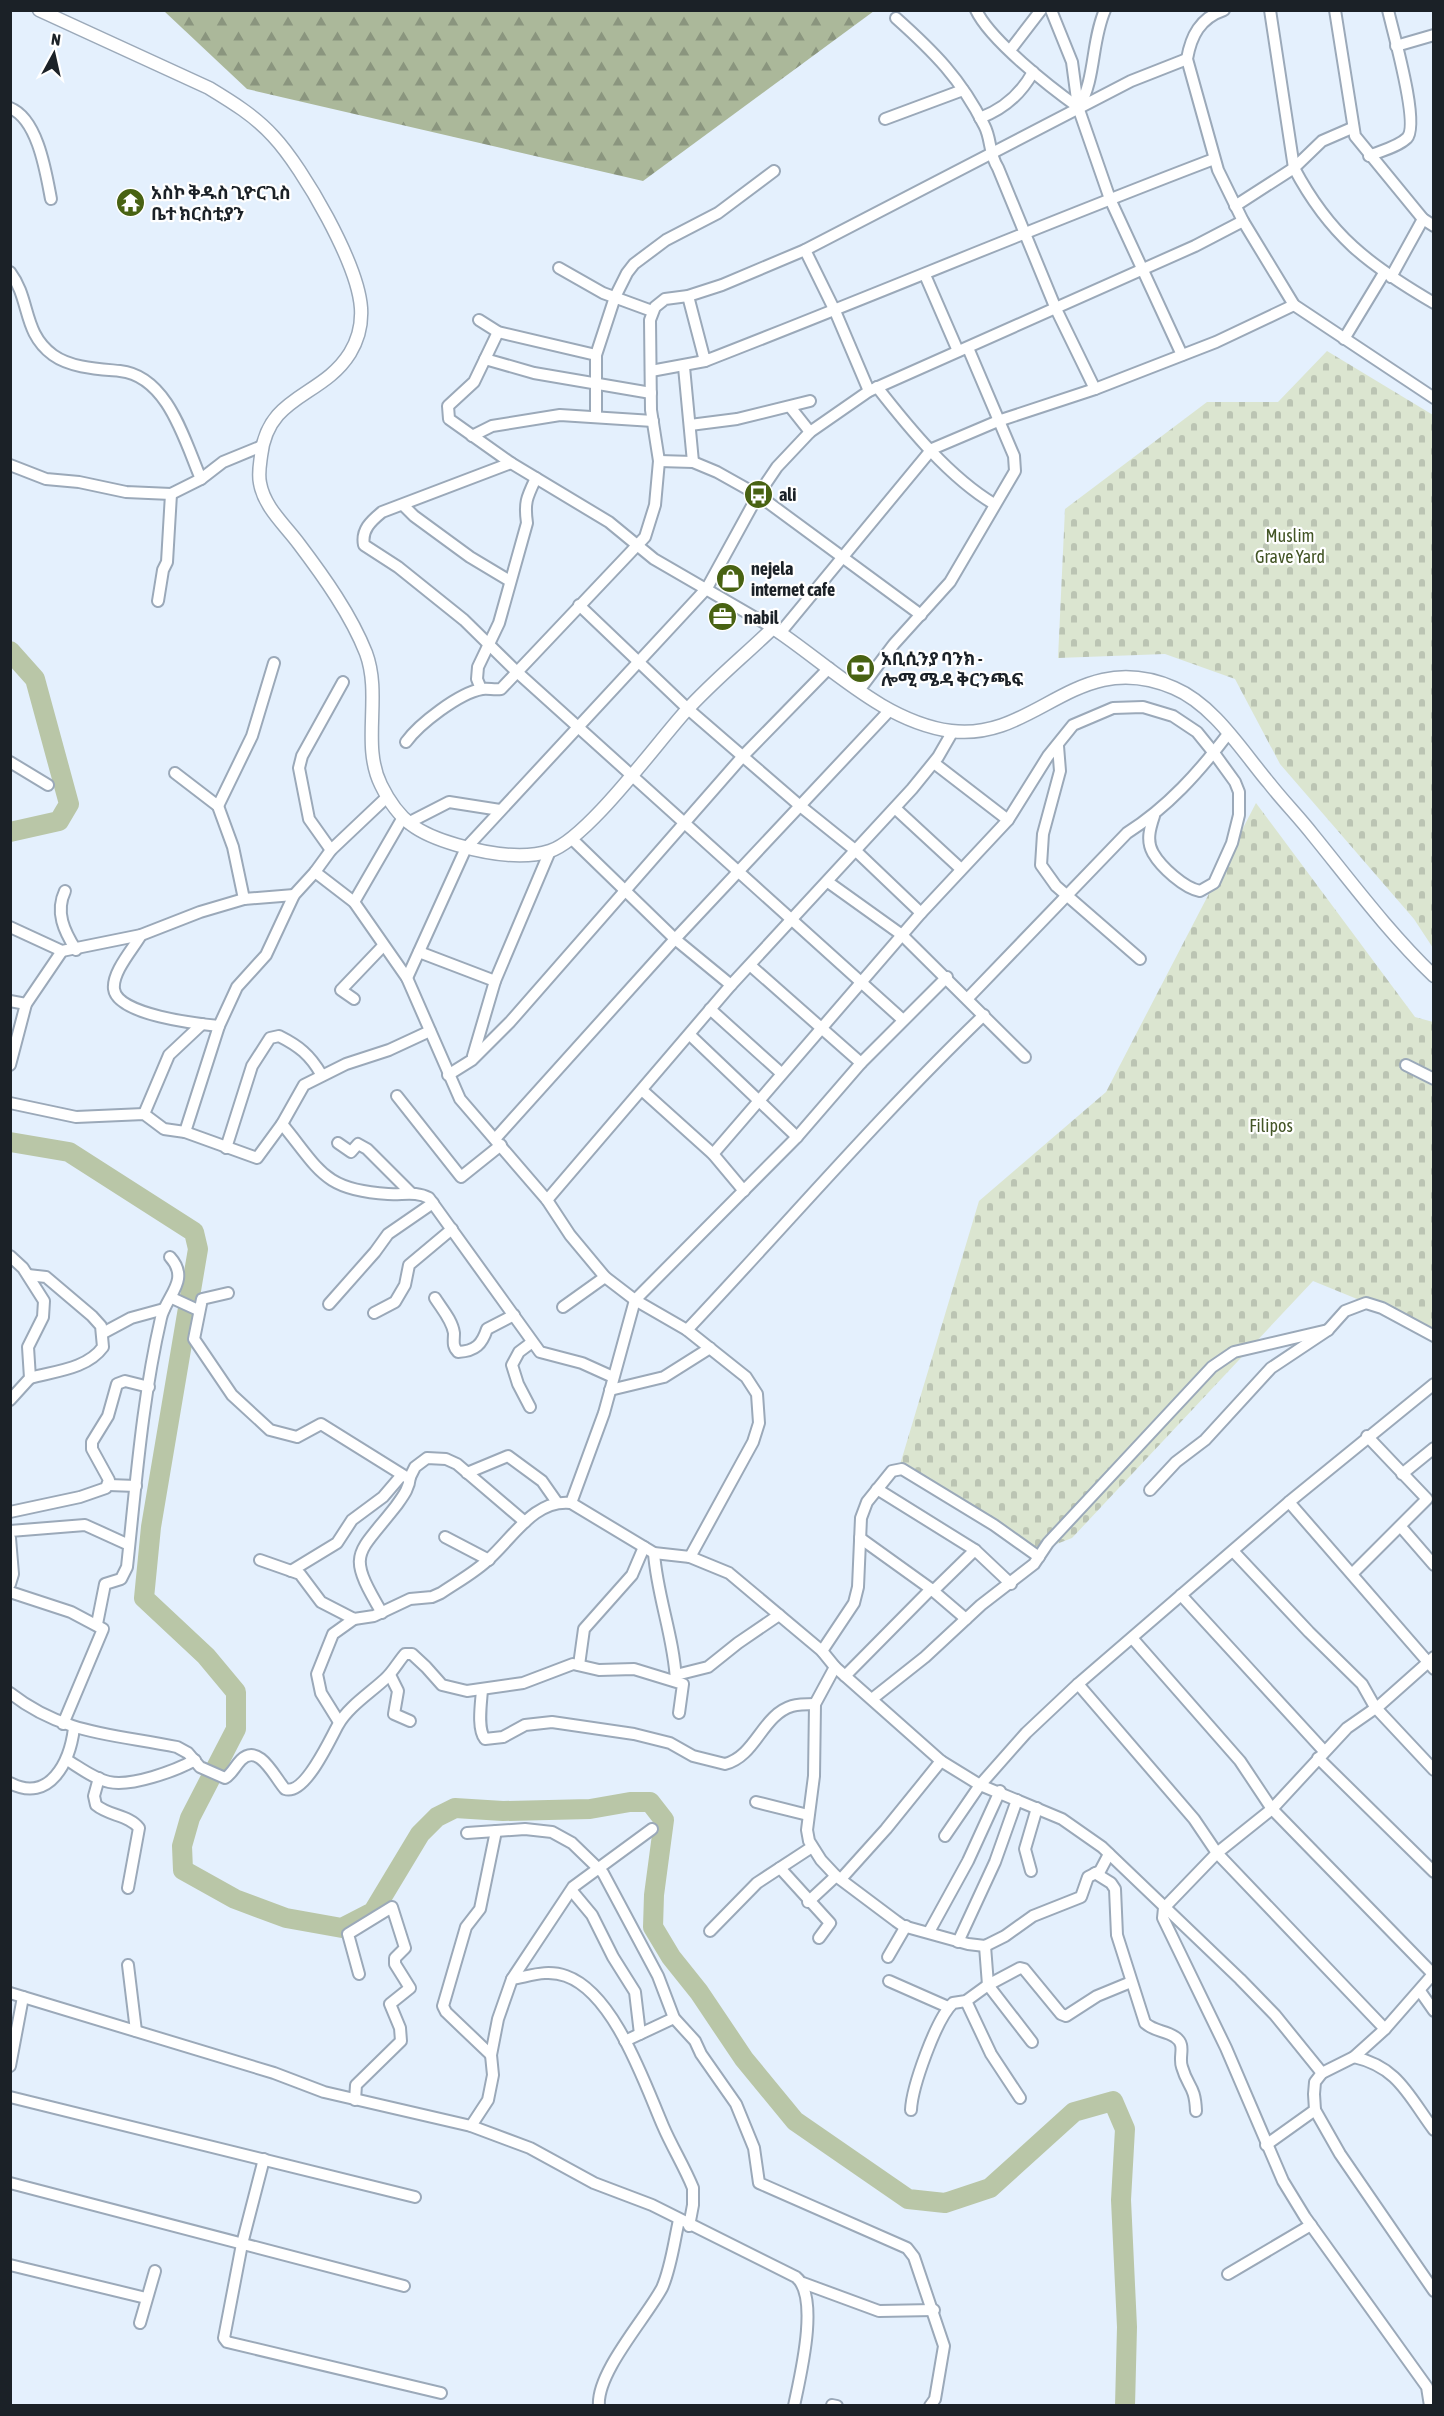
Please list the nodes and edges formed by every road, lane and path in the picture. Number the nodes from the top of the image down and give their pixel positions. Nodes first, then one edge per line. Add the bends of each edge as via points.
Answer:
1 (39, 10) edge
2 (1041, 10) edge
3 (1051, 10) edge
4 (1106, 10) edge
5 (1224, 10) edge
6 (1270, 10) edge
7 (1335, 10) edge
8 (1388, 10) edge
9 (977, 11) edge
10 (896, 18) dead end
11 (1434, 35) edge
12 (1396, 46) junction
13 (1011, 49) junction
14 (1187, 59) junction
15 (1033, 72) junction
16 (963, 90) junction
17 (1078, 107) junction
18 (10, 108) edge
19 (981, 118) junction
20 (885, 119) dead end
21 (1352, 128) junction
22 (989, 154) junction
23 (1369, 156) junction
24 (1214, 159) junction
25 (1294, 168) junction
26 (774, 171) dead end
27 (51, 199) dead end
28 (1110, 199) junction
29 (1235, 206) junction
30 (1423, 219) junction
31 (1243, 221) junction
32 (1434, 226) edge
33 (1024, 231) junction
34 (805, 250) junction
35 (560, 268) dead end
36 (1142, 269) junction
37 (10, 272) edge
38 (925, 275) junction
39 (1388, 275) junction
40 (688, 296) junction
41 (615, 297) junction
42 (1434, 303) edge
43 (1294, 305) junction
44 (1056, 309) junction
45 (652, 311) junction
46 (835, 311) junction
47 (479, 320) dead end
48 (498, 332) junction
49 (1344, 339) junction
50 (963, 349) junction
51 (596, 355) junction
52 (1182, 355) junction
53 (485, 359) junction
54 (705, 361) junction
55 (684, 367) junction
56 (651, 371) junction
57 (594, 383) junction
58 (873, 389) junction
59 (1095, 389) junction
60 (651, 393) junction
61 (1434, 398) edge
62 (810, 401) dead end
63 (791, 408) junction
64 (596, 416) junction
65 (652, 421) junction
66 (998, 421) junction
67 (690, 425) junction
68 (810, 432) junction
69 (472, 436) junction
70 (262, 446) junction
71 (932, 449) junction
72 (658, 461) junction
73 (693, 462) junction
74 (511, 463) junction
75 (10, 465) edge
76 (536, 478) junction
77 (201, 479) junction
78 (171, 494) junction
79 (758, 495) junction
80 (994, 504) junction
81 (404, 506) junction
82 (637, 545) junction
83 (842, 556) junction
84 (510, 581) junction
85 (707, 588) junction
86 (158, 601) dead end
87 (579, 605) junction
88 (921, 615) junction
89 (776, 631) junction
90 (488, 645) junction
91 (640, 661) junction
92 (274, 663) dead end
93 (829, 668) junction
94 (517, 672) junction
95 (343, 682) dead end
96 (481, 689) junction
97 (860, 689) junction
98 (688, 709) junction
99 (889, 711) junction
100 (577, 727) junction
101 (953, 732) junction
102 (1228, 734) junction
103 (406, 742) dead end
104 (1058, 746) junction
105 (1214, 753) junction
106 (743, 756) junction
107 (10, 762) edge
108 (934, 763) junction
109 (175, 773) dead end
110 (631, 774) junction
111 (48, 785) dead end
112 (387, 797) junction
113 (799, 805) junction
114 (218, 806) junction
115 (896, 808) junction
116 (500, 810) junction
117 (1154, 816) junction
118 (1008, 820) junction
119 (405, 821) junction
120 (684, 823) junction
121 (572, 839) junction
122 (466, 848) junction
123 (331, 850) junction
124 (855, 850) junction
125 (550, 851) junction
126 (961, 870) junction
127 (315, 872) junction
128 (737, 872) junction
129 (828, 882) junction
130 (624, 889) junction
131 (65, 891) dead end
132 (294, 895) junction
133 (1068, 896) junction
134 (244, 899) junction
135 (354, 902) junction
136 (921, 914) junction
137 (791, 919) junction
138 (10, 927) edge
139 (141, 935) junction
140 (902, 935) junction
141 (675, 939) junction
142 (383, 946) junction
143 (76, 950) junction
144 (62, 951) junction
145 (419, 952) junction
146 (1140, 959) dead end
147 (750, 966) junction
148 (1434, 976) edge
149 (947, 977) junction
150 (406, 978) junction
151 (495, 981) junction
152 (862, 983) junction
153 (731, 985) junction
154 (968, 998) junction
155 (354, 999) dead end
156 (10, 1002) edge
157 (26, 1004) junction
158 (710, 1009) junction
159 (984, 1015) junction
160 (903, 1020) junction
161 (201, 1024) junction
162 (219, 1026) junction
163 (821, 1030) junction
164 (430, 1031) junction
165 (690, 1035) junction
166 (1025, 1057) dead end
167 (472, 1060) junction
168 (861, 1063) junction
169 (10, 1065) edge
170 (1406, 1065) dead end
171 (781, 1073) junction
172 (321, 1074) junction
173 (448, 1075) junction
174 (1434, 1079) edge
175 (643, 1091) junction
176 (397, 1096) dead end
177 (760, 1099) junction
178 (10, 1103) edge
179 (144, 1114) junction
180 (282, 1124) junction
181 (185, 1132) junction
182 (797, 1137) junction
183 (498, 1142) junction
184 (338, 1143) dead end
185 (226, 1148) junction
186 (712, 1154) junction
187 (744, 1191) junction
188 (411, 1193) junction
189 (547, 1200) junction
190 (433, 1203) junction
191 (452, 1229) junction
192 (10, 1256) edge
193 (170, 1257) dead end
194 (28, 1275) junction
195 (605, 1277) junction
196 (228, 1293) dead end
197 (173, 1298) junction
198 (435, 1298) dead end
199 (635, 1300) junction
200 (329, 1304) dead end
201 (563, 1307) dead end
202 (164, 1309) junction
203 (198, 1310) junction
204 (374, 1313) dead end
205 (514, 1315) junction
206 (687, 1330) junction
207 (1328, 1330) junction
208 (103, 1333) junction
209 (1434, 1336) edge
210 (531, 1343) junction
211 (710, 1348) junction
212 (613, 1377) junction
213 (30, 1378) junction
214 (1434, 1384) edge
215 (149, 1387) junction
216 (610, 1390) junction
217 (10, 1400) edge
218 (530, 1407) dead end
219 (1367, 1436) junction
220 (1434, 1448) edge
221 (467, 1473) junction
222 (1402, 1474) junction
223 (405, 1476) junction
224 (109, 1485) junction
225 (136, 1486) junction
226 (877, 1489) junction
227 (1150, 1490) dead end
228 (556, 1501) junction
229 (1289, 1502) junction
230 (571, 1503) junction
231 (1430, 1503) edge
232 (10, 1512) edge
233 (525, 1522) junction
234 (1401, 1527) junction
235 (10, 1531) edge
236 (445, 1537) dead end
237 (10, 1538) edge
238 (860, 1538) junction
239 (129, 1545) junction
240 (649, 1550) junction
241 (975, 1550) junction
242 (1233, 1551) junction
243 (690, 1557) junction
244 (1039, 1557) junction
245 (260, 1560) dead end
246 (489, 1560) junction
247 (1434, 1565) edge
248 (291, 1571) junction
249 (1353, 1573) junction
250 (10, 1584) edge
251 (1011, 1584) junction
252 (932, 1590) junction
253 (10, 1592) edge
254 (1181, 1595) junction
255 (382, 1613) junction
256 (779, 1615) junction
257 (354, 1619) junction
258 (966, 1619) junction
259 (97, 1624) junction
260 (1133, 1639) junction
261 (822, 1651) junction
262 (1432, 1663) edge
263 (579, 1665) junction
264 (835, 1667) junction
265 (390, 1675) junction
266 (845, 1676) junction
267 (676, 1678) junction
268 (1078, 1684) junction
269 (482, 1690) junction
270 (10, 1693) edge
271 (872, 1699) junction
272 (815, 1704) junction
273 (1375, 1707) junction
274 (679, 1713) dead end
275 (410, 1720) dead end
276 (339, 1722) junction
277 (63, 1724) junction
278 (74, 1728) junction
279 (1321, 1754) junction
280 (67, 1760) junction
281 (941, 1761) junction
282 (197, 1763) junction
283 (1434, 1770) edge
284 (99, 1778) junction
285 (10, 1783) edge
286 (980, 1785) junction
287 (1000, 1791) junction
288 (1017, 1800) junction
289 (756, 1802) dead end
290 (1037, 1808) junction
291 (1272, 1809) junction
292 (808, 1815) junction
293 (652, 1829) dead end
294 (496, 1831) junction
295 (467, 1833) dead end
296 (945, 1836) dead end
297 (812, 1847) junction
298 (1217, 1853) junction
299 (1109, 1854) junction
300 (780, 1868) junction
301 (599, 1869) junction
302 (1031, 1871) dead end
303 (1434, 1872) edge
304 (1095, 1873) junction
305 (839, 1878) junction
306 (128, 1888) dead end
307 (572, 1891) junction
308 (808, 1902) junction
309 (1164, 1908) junction
310 (906, 1926) junction
311 (710, 1930) dead end
312 (929, 1932) junction
313 (819, 1938) dead end
314 (958, 1942) junction
315 (985, 1946) junction
316 (888, 1957) dead end
317 (128, 1965) dead end
318 (359, 1974) dead end
319 (1433, 1974) edge
320 (512, 1979) junction
321 (889, 1980) dead end
322 (1131, 1982) junction
323 (988, 1985) junction
324 (1420, 1991) junction
325 (15, 1992) edge
326 (966, 2001) junction
327 (948, 2007) junction
328 (1434, 2011) edge
329 (674, 2018) junction
330 (1385, 2029) junction
331 (136, 2031) junction
332 (640, 2034) junction
333 (625, 2041) junction
334 (1032, 2042) dead end
335 (491, 2055) junction
336 (1354, 2057) junction
337 (10, 2066) edge
338 (1322, 2073) junction
339 (10, 2097) edge
340 (1020, 2098) dead end
341 (355, 2100) junction
342 (911, 2110) dead end
343 (1316, 2110) junction
344 (1196, 2111) dead end
345 (471, 2126) junction
346 (1434, 2130) edge
347 (1266, 2145) junction
348 (264, 2159) junction
349 (10, 2182) edge
350 (415, 2197) dead end
351 (684, 2223) junction
352 (1311, 2225) junction
353 (242, 2244) junction
354 (10, 2265) edge
355 (155, 2271) dead end
356 (1228, 2274) dead end
357 (803, 2283) junction
358 (404, 2286) dead end
359 (1434, 2291) edge
360 (146, 2298) junction
361 (934, 2310) junction
362 (140, 2323) dead end
363 (1430, 2384) edge
364 (441, 2393) dead end
365 (832, 2405) edge
366 (599, 2406) edge
367 (794, 2406) edge
368 (837, 2406) edge
369 (930, 2406) edge
370 (1430, 2406) edge

1 - 70 street via 230,100 272,135 321,206 357,288 360,327 345,360 331,375 282,408 266,430
2 - 13 street
3 - 17 street via 1072,62
4 - 17 street via 1095,40 1088,92
5 - 14 street via 1200,26
6 - 25 street
7 - 21 street
8 - 12 street
9 - 13 street via 989,31
10 - 16 street via 940,58
11 - 12 street
12 - 23 street via 1411,129 1404,140
13 - 15 street
14 - 17 street
14 - 24 street
15 - 17 street
15 - 19 street via 1005,106
16 - 19 street
16 - 20 street
17 - 22 street
17 - 28 street
18 - 27 street via 23,116 41,153
19 - 22 street
21 - 23 street
21 - 25 street via 1322,141
22 - 33 street
22 - 34 street
23 - 30 street
24 - 28 street
24 - 29 street
25 - 29 street
25 - 39 street via 1339,235
26 - 41 street via 718,213 666,240 634,264
28 - 33 street
28 - 36 street
29 - 31 street
30 - 32 street
30 - 39 street
31 - 36 street
31 - 43 street
33 - 38 street
33 - 44 street
34 - 40 street
34 - 46 street
35 - 41 street via 582,283
36 - 44 street
36 - 52 street
37 - 77 street via 23,292 33,332 55,356 94,369 137,375 165,401 182,430
38 - 46 street
38 - 50 street
39 - 42 street
39 - 49 street
40 - 45 street via 665,299
40 - 54 street
41 - 45 street
41 - 51 street
43 - 49 street
43 - 52 street
44 - 50 street
44 - 59 street
45 - 56 street
46 - 54 street
46 - 58 street
47 - 48 street
48 - 51 street
48 - 53 street
49 - 61 street
50 - 58 street
50 - 66 street
51 - 57 street
52 - 59 street
53 - 57 street via 534,373
53 - 69 street via 474,382 447,410 449,419
54 - 55 street
55 - 56 street
55 - 67 street
56 - 60 street
57 - 60 street
57 - 64 street
58 - 68 street
58 - 71 street
59 - 66 street
60 - 65 street
62 - 63 street
63 - 67 street
63 - 68 street
64 - 65 street
64 - 69 street via 540,418 492,426
65 - 72 street
66 - 71 street
66 - 80 street via 1016,466
67 - 73 street
68 - 79 street via 777,467
69 - 74 street
70 - 77 street via 223,462
70 - 112 street via 260,483 264,497 352,625 367,656 372,676 373,761
71 - 80 street via 961,480
71 - 83 street
72 - 73 street
72 - 82 street via 651,521
73 - 79 street
74 - 76 street
74 - 81 street
75 - 78 street via 46,479 126,492
76 - 82 street via 581,504
76 - 84 street via 523,510 527,523
77 - 78 street
78 - 86 street via 167,562
79 - 83 street
79 - 85 street
80 - 88 street via 950,582
81 - 84 street via 470,557
81 - 90 street via 382,512 371,521 364,533 364,544 464,620
82 - 85 street via 654,559
82 - 87 street
83 - 88 street
83 - 89 street
84 - 90 street via 499,623
85 - 89 street
85 - 91 street
87 - 91 street
87 - 94 street
88 - 97 street
89 - 93 street
89 - 98 street
90 - 94 street
90 - 96 street via 478,667
91 - 98 street
91 - 100 street
92 - 114 street via 252,736
93 - 97 street
93 - 106 street
94 - 96 street via 501,688
94 - 100 street
95 - 123 street via 299,768 309,819
96 - 103 street via 420,724
97 - 99 street
98 - 106 street
98 - 110 street
99 - 101 street
99 - 113 street
100 - 110 street
100 - 116 street
101 - 102 street via 1011,722 1084,684 1130,678 1187,694
101 - 108 street
102 - 105 street
102 - 148 street via 1393,933
104 - 105 street via 1073,725 1113,708 1143,707 1173,716 1197,732
104 - 118 street
104 - 133 street via 1060,771 1040,858 1044,871
105 - 117 street
105 - 117 street via 1235,782 1240,801 1237,829 1214,884 1194,890 1153,853 1149,832
106 - 113 street
106 - 120 street
107 - 111 street
108 - 115 street
108 - 118 street
109 - 114 street
110 - 120 street
110 - 121 street
112 - 119 street
112 - 123 street
113 - 124 street
113 - 128 street
114 - 134 street via 233,847
115 - 124 street
115 - 126 street
116 - 119 street via 449,802
116 - 122 street
117 - 133 street via 1126,833
118 - 126 street
119 - 122 street
119 - 135 street
120 - 128 street
120 - 130 street
121 - 125 street
121 - 130 street
122 - 125 street via 523,855
122 - 145 street
123 - 127 street
124 - 129 street
124 - 136 street
125 - 151 street
126 - 136 street
127 - 132 street
127 - 135 street
128 - 137 street
128 - 141 street
129 - 137 street
129 - 140 street
130 - 141 street
130 - 167 street via 510,1022
131 - 143 street via 61,916
132 - 134 street
132 - 162 street via 266,955 237,987
133 - 146 street
133 - 154 street
134 - 139 street
135 - 142 street
136 - 140 street
137 - 147 street
137 - 152 street
138 - 144 street
139 - 143 street
139 - 161 street via 115,980 117,997 158,1016
140 - 149 street
140 - 152 street
141 - 153 street
141 - 183 street
142 - 150 street
142 - 155 street via 341,990
143 - 144 street
144 - 157 street
145 - 150 street
145 - 151 street
147 - 153 street
147 - 163 street
149 - 154 street
149 - 160 street
150 - 164 street
151 - 167 street
152 - 160 street
152 - 163 street
153 - 158 street
154 - 159 street
156 - 157 street
157 - 169 street
158 - 165 street
158 - 171 street
159 - 166 street
159 - 206 street via 869,1132
160 - 168 street
161 - 162 street
161 - 179 street via 169,1055
162 - 181 street
163 - 168 street
163 - 171 street
164 - 172 street
164 - 173 street
165 - 175 street
165 - 177 street
167 - 173 street
168 - 182 street
170 - 174 street
171 - 177 street
172 - 180 street via 298,1091
172 - 185 street via 304,1050 273,1036 252,1066
173 - 183 street via 460,1099
175 - 186 street
175 - 189 street
176 - 183 street via 461,1177
177 - 182 street
177 - 186 street
178 - 179 street via 76,1117
179 - 181 street via 156,1126
180 - 185 street via 259,1158
180 - 188 street via 306,1157 336,1185 378,1193
181 - 185 street
182 - 187 street
183 - 189 street
184 - 188 street via 351,1152 358,1144 367,1149
186 - 187 street
187 - 199 street
188 - 190 street via 425,1196
189 - 195 street
190 - 191 street
190 - 200 street via 380,1242
191 - 204 street via 409,1265 405,1285 395,1302
191 - 205 street
192 - 194 street
193 - 197 street via 179,1272
194 - 208 street via 46,1277 92,1316
194 - 213 street via 45,1308 28,1347
195 - 199 street
195 - 201 street
196 - 203 street via 203,1298
197 - 202 street
197 - 203 street
198 - 205 street via 449,1318 456,1351 477,1347 484,1342 488,1329
199 - 206 street
199 - 212 street
202 - 208 street via 131,1318
202 - 215 street
203 - 223 street via 196,1344 232,1395 270,1430 297,1437 321,1424
205 - 210 street
206 - 211 street
207 - 209 street via 1345,1311 1366,1303
207 - 227 street via 1271,1368 1205,1440 1176,1462
207 - 244 street via 1234,1352 1212,1367
208 - 213 street via 103,1347 84,1362
210 - 212 street via 544,1356 582,1364
210 - 218 street via 519,1352 512,1365
211 - 216 street via 664,1377
211 - 243 street via 746,1377 757,1394 759,1423 753,1442
212 - 216 street
213 - 217 street
214 - 219 street
215 - 224 street via 126,1381 117,1384 108,1416 92,1442
215 - 225 street
216 - 230 street
219 - 222 street
219 - 229 street
220 - 222 street
221 - 223 street via 446,1459 427,1458
221 - 228 street via 500,1457 512,1457 542,1481
221 - 233 street
222 - 231 street
223 - 248 street via 352,1520 338,1543
223 - 255 street via 405,1493 370,1535 361,1554 361,1577
224 - 225 street
224 - 232 street via 80,1497
225 - 239 street
226 - 238 street via 861,1518
226 - 241 street
226 - 244 street via 892,1471 902,1469
228 - 230 street
228 - 233 street
229 - 242 street
229 - 249 street
230 - 240 street
231 - 234 street
233 - 246 street
234 - 247 street
234 - 249 street
235 - 239 street via 85,1525
236 - 246 street
237 - 250 street
238 - 252 street
238 - 261 street via 854,1603
239 - 259 street via 124,1576 105,1584
240 - 243 street
240 - 263 street via 584,1629
240 - 267 street via 670,1631
241 - 251 street
241 - 252 street
242 - 254 street
242 - 273 street via 1362,1684
243 - 256 street via 729,1573
244 - 251 street
245 - 248 street
246 - 255 street via 441,1593 410,1599
248 - 257 street via 304,1577 321,1602
249 - 262 street
251 - 258 street
252 - 258 street
252 - 266 street
253 - 259 street
254 - 260 street
254 - 279 street
255 - 257 street
256 - 261 street
256 - 267 street via 708,1667
257 - 276 street via 333,1634 316,1674 321,1693
258 - 271 street
259 - 277 street via 104,1632
260 - 268 street
260 - 291 street via 1240,1761
261 - 264 street
262 - 273 street
263 - 267 street via 599,1670 634,1669
263 - 269 street via 566,1666 523,1683
264 - 266 street
264 - 272 street
265 - 269 street via 409,1653 442,1684 467,1691
265 - 275 street via 398,1691 394,1714
265 - 276 street
266 - 271 street
267 - 274 street via 684,1686
268 - 286 street via 1026,1733
268 - 298 street via 1194,1819
269 - 272 street via 480,1711 485,1739 503,1737 525,1725 552,1722 634,1734 725,1764 749,1748 782,1711
270 - 277 street via 39,1714
271 - 281 street
272 - 292 street via 814,1776
273 - 279 street
273 - 283 street
276 - 282 street via 314,1768 296,1789 285,1790 256,1755 245,1757 225,1778
277 - 278 street
278 - 280 street
278 - 282 street via 177,1747
279 - 291 street
279 - 303 street
280 - 284 street
280 - 285 street via 38,1789
281 - 286 street
281 - 305 street via 886,1829
282 - 284 street via 134,1782
284 - 306 street via 96,1805 140,1828
286 - 287 street
286 - 296 street
287 - 288 street
287 - 312 street
288 - 290 street
288 - 314 street via 995,1862
289 - 292 street
290 - 299 street via 1081,1831
290 - 302 street via 1025,1850
291 - 298 street
291 - 319 street
292 - 297 street
293 - 301 street
294 - 295 street
294 - 301 street via 552,1832 572,1843
294 - 335 street via 480,1909 466,1927 443,2006
297 - 300 street
297 - 305 street
298 - 309 street
298 - 330 street
299 - 304 street
299 - 309 street
300 - 308 street
300 - 311 street via 757,1883
301 - 307 street via 593,1870
301 - 329 street via 658,1976
304 - 315 street via 1088,1877 1078,1899 1033,1916
304 - 322 street via 1115,1889 1117,1935
305 - 308 street
305 - 310 street
307 - 320 street
307 - 332 street via 592,1915 635,1992
308 - 313 street via 830,1923
309 - 338 street via 1275,2015
309 - 347 street via 1166,1926 1226,2048
310 - 312 street
310 - 316 street
312 - 314 street
314 - 315 street
315 - 323 street
317 - 331 street
318 - 341 street via 348,1934 392,1907 405,1948 395,1958 395,1964 410,1988 390,2004 401,2041 356,2085
319 - 324 street
320 - 333 street via 542,1972 566,1976 591,1992
320 - 335 street
321 - 327 street
322 - 323 street via 1097,1996 1066,2016 1022,1968
322 - 344 street via 1145,2023 1180,2042 1182,2067 1196,2094
323 - 326 street
323 - 334 street
324 - 328 street
324 - 330 street
325 - 331 street
325 - 337 street
326 - 327 street
326 - 340 street via 992,2054
327 - 342 street via 917,2076
329 - 332 street
329 - 361 street via 695,2041 736,2104 754,2148 759,2182 907,2248
330 - 336 street
331 - 341 street
332 - 333 street
333 - 351 street via 693,2188 693,2205
335 - 345 street via 493,2075 488,2100
336 - 338 street
336 - 346 street via 1383,2066 1393,2075
338 - 343 street via 1315,2082
339 - 348 street
341 - 345 street
343 - 347 street
343 - 359 street via 1355,2178
345 - 351 street via 530,2148 594,2183 652,2205
347 - 352 street
348 - 350 street
348 - 353 street
349 - 353 street
351 - 357 street
351 - 366 street via 663,2285 621,2350 599,2392
352 - 356 street
352 - 363 street
353 - 358 street
353 - 364 street via 224,2332 227,2342
354 - 360 street
355 - 360 street
357 - 361 street via 879,2311
357 - 367 street via 807,2315 804,2357
360 - 362 street
361 - 369 street via 945,2346 935,2399
363 - 370 street
365 - 368 street

